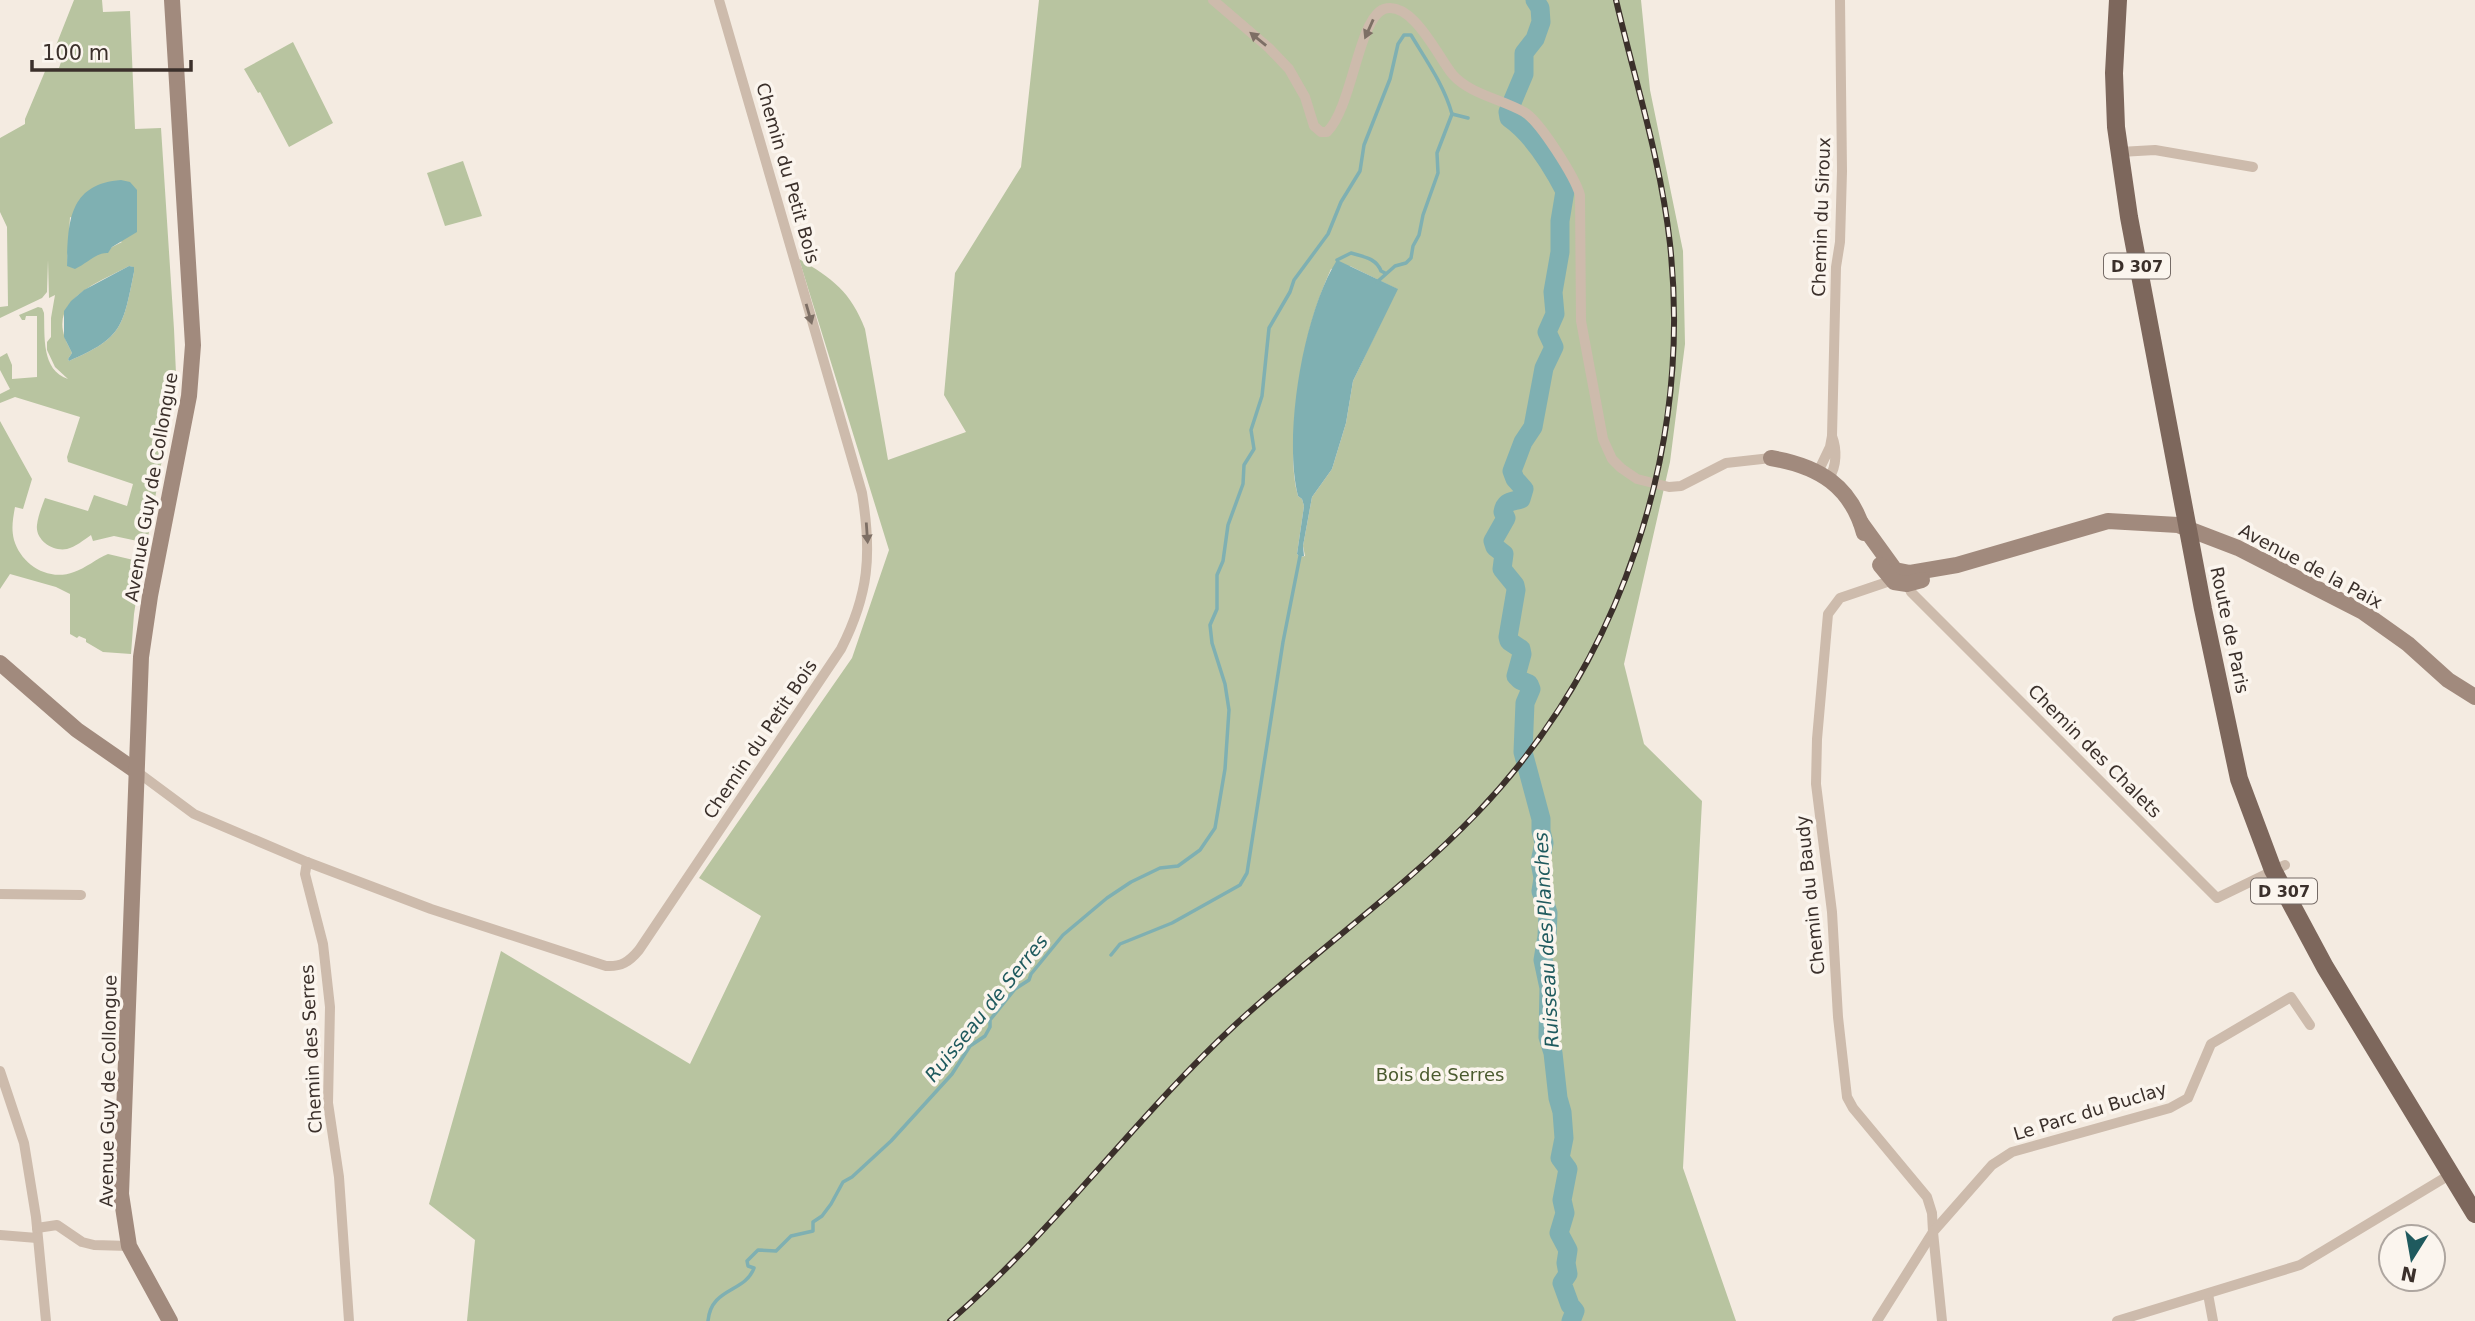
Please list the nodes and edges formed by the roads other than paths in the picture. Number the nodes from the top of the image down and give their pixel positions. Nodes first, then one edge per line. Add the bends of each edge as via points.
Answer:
1 (172, 0) edge
2 (719, 0) edge
3 (1213, 0) edge
4 (1840, 0) edge
5 (2118, 0) edge
6 (2120, 152) junction
7 (2253, 167) dead end
8 (1772, 458) joint
9 (1823, 475) junction
10 (2190, 530) junction
11 (1901, 579) junction
12 (0, 663) edge
13 (2475, 697) edge
14 (136, 771) junction
15 (307, 862) junction
16 (2279, 868) junction
17 (0, 894) edge
18 (81, 895) dead end
19 (2310, 1025) dead end
20 (0, 1071) edge
21 (2451, 1174) junction
22 (2475, 1214) edge
23 (1933, 1232) junction
24 (37, 1233) junction
25 (0, 1235) edge
26 (129, 1246) junction
27 (2208, 1294) junction
28 (46, 1321) edge
29 (170, 1321) edge
30 (349, 1321) edge
31 (1877, 1321) edge
32 (1942, 1321) edge
33 (2117, 1321) edge
34 (2213, 1321) edge

1 - 14 main road, Avenue Guy de Collongue via 192,365 144,634
2 -> 15 street, Chemin du Petit Bois via 862,493 868,554 854,623 639,950 620,966 596,964
8 -> 3 street via 1726,463 1674,487 1637,478 1612,458 1603,439 1581,321 1580,195 1574,178 1533,119 1462,83 1404,11 1393,7 1375,16 1338,117 1327,132 1321,132 1314,126 1289,69
4 - 9 street, Chemin du Siroux via 1840,242 1832,436
5 - 6 main road, Route de Paris / D 307 via 2114,73
6 - 7 street via 2155,150
6 - 10 main road, Route de Paris / D 307 via 2145,311
8 - 9 main road
9 - 11 main road via 1845,493
10 - 11 main road, Avenue de la Paix via 2178,525 2108,521
10 - 13 main road, Avenue de la Paix via 2238,548 2363,612
10 - 16 main road, Route de Paris / D 307 via 2239,779
11 - 16 street, Chemin des Chalets via 2217,898
11 - 23 street, Chemin du Baudy via 1840,598 1828,614 1816,784 1832,912 1844,1086 1853,1108 1927,1197
12 - 14 main road via 77,730
14 - 15 street, Chemin du Petit Bois via 194,814
14 - 26 main road, Avenue Guy de Collongue via 128,811 133,893 121,1194
15 - 30 street, Chemin des Serres via 305,874 323,944 330,1007 328,1103 339,1177
16 - 21 main road, Route de Paris / D 307 via 2325,967
17 - 18 street
19 - 23 street, Le Parc du Buclay via 2291,997 2211,1044 2188,1098 2170,1108 2012,1152 1993,1165
20 - 24 street via 24,1143
21 - 22 main road, Route de Paris / D 307
21 - 27 street via 2300,1265
23 - 31 street
23 - 32 street, Chemin du Baudy
24 - 25 street
24 - 26 street via 57,1225 82,1242
24 - 28 street
26 - 29 main road, Avenue Guy de Collongue
27 - 33 street
27 - 34 street

